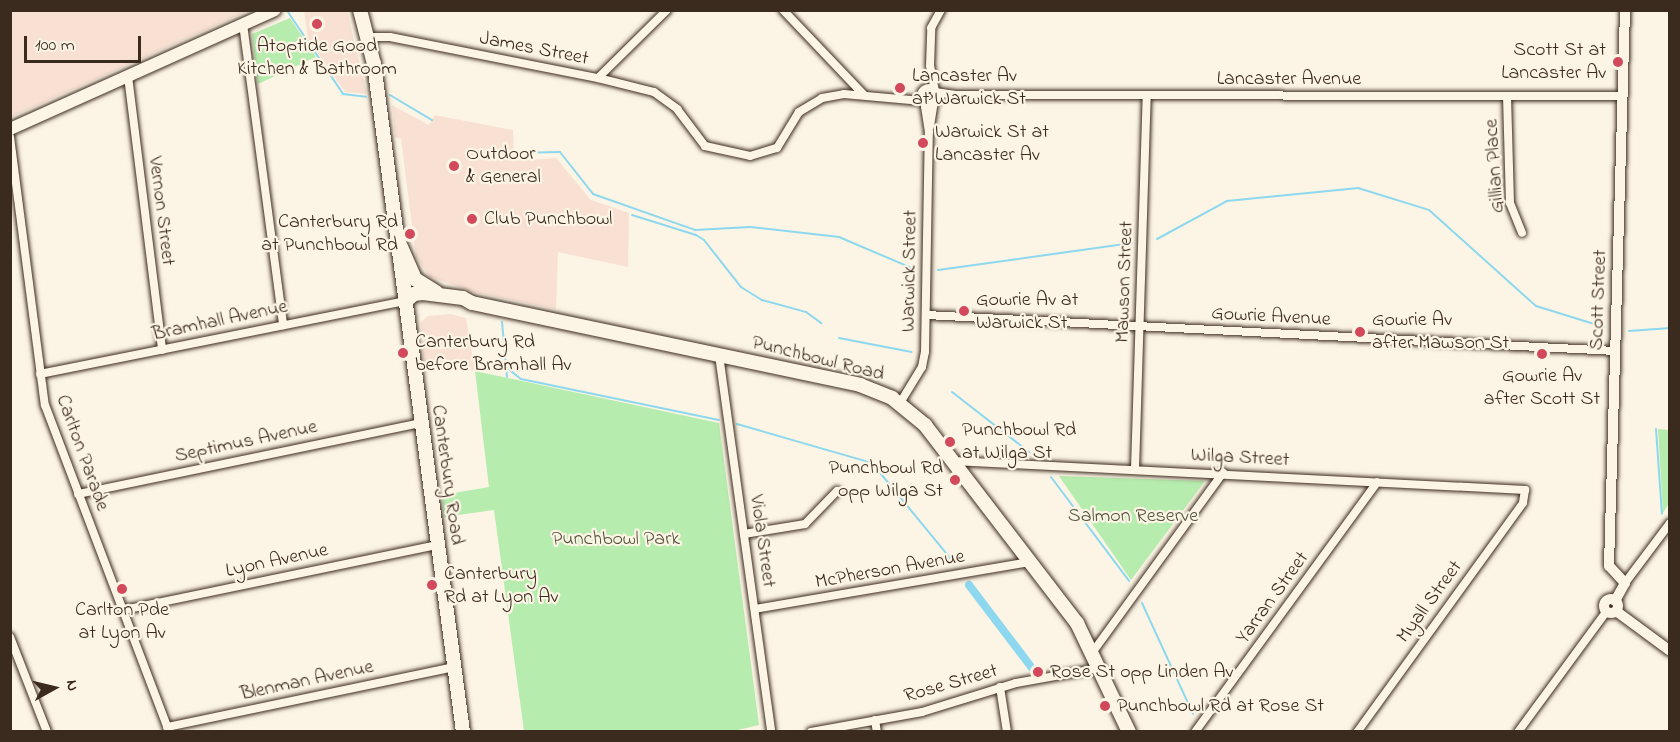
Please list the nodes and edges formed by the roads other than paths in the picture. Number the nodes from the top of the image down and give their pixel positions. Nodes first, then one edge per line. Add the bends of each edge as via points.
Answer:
1 (275, 10) edge
2 (360, 10) edge
3 (667, 10) edge
4 (783, 10) edge
5 (940, 10) edge
6 (1625, 10) edge
7 (243, 24) junction
8 (368, 37) junction
9 (930, 66) junction
10 (128, 76) junction
11 (598, 78) junction
12 (923, 90) junction
13 (864, 95) junction
14 (896, 95) junction
15 (1147, 95) junction
16 (935, 96) junction
17 (1507, 96) junction
18 (1623, 96) junction
19 (923, 101) junction
20 (10, 129) edge
21 (929, 132) junction
22 (10, 137) edge
23 (1522, 233) dead end
24 (397, 238) junction
25 (437, 293) junction
26 (406, 301) junction
27 (472, 303) junction
28 (926, 315) junction
29 (283, 325) junction
30 (1141, 326) junction
31 (162, 350) junction
32 (1615, 351) junction
33 (719, 355) junction
34 (40, 374) junction
35 (900, 403) junction
36 (420, 423) junction
37 (953, 461) junction
38 (1135, 469) junction
39 (1223, 473) junction
40 (1377, 482) junction
41 (1525, 490) joint
42 (837, 492) dead end
43 (78, 494) junction
44 (1670, 523) edge
45 (744, 534) junction
46 (437, 545) junction
47 (1030, 562) junction
48 (1624, 584) junction
49 (1612, 608) junction
50 (755, 609) junction
51 (123, 610) junction
52 (10, 636) edge
53 (1670, 651) edge
54 (1092, 653) junction
55 (453, 667) junction
56 (1100, 668) junction
57 (1000, 687) junction
58 (875, 720) junction
59 (168, 729) edge
60 (47, 732) edge
61 (463, 732) edge
62 (771, 732) edge
63 (811, 732) edge
64 (877, 732) edge
65 (1007, 732) edge
66 (1129, 732) edge
67 (1195, 732) edge
68 (1357, 732) edge
69 (1518, 732) edge

1 - 7 main road
2 - 8 main road, Canterbury Road
3 - 11 street, James Street
4 - 13 street
5 - 9 street, Warwick Street via 934,19
6 - 18 street, Scott Street
7 - 10 main road
7 - 29 street
8 - 11 street, James Street via 390,37
8 - 24 main road, Canterbury Road
9 - 12 street, Warwick Street
9 - 16 street, Warwick Street
10 - 20 main road
10 - 31 street, Vernon Street
11 - 13 street via 654,92 677,109 705,146 750,156 777,148 799,112 815,100 844,94
12 - 14 street
12 - 16 street
12 - 19 street, Warwick Street
13 - 14 street
14 - 19 street
15 - 16 street, Lancaster Avenue
15 - 17 street, Lancaster Avenue
15 - 30 street, Mawson Street
16 - 19 street
16 - 21 street, Warwick Street
17 - 18 street, Lancaster Avenue
17 - 23 street, Gillian Place via 1510,203
18 - 32 street, Scott Street
19 - 21 street, Warwick Street
21 - 28 street, Warwick Street
22 - 34 street, Carlton Parade
24 - 25 main road via 415,279
24 - 26 main road, Canterbury Road
25 - 26 main road, Punchbowl Road via 414,294
25 - 27 main road, Punchbowl Road
26 - 27 main road, Punchbowl Road
26 - 29 street, Bramhall Avenue
26 - 36 main road, Canterbury Road
27 - 33 main road, Punchbowl Road
28 - 30 street, Gowrie Avenue
28 - 35 street, Warwick Street via 923,362
29 - 31 street, Bramhall Avenue
30 - 32 street, Gowrie Avenue
30 - 38 street, Mawson Street
31 - 34 street, Bramhall Avenue
32 - 48 street, Scott Street via 1609,566
33 - 35 main road, Punchbowl Road via 860,385
33 - 45 street, Viola Street
34 - 43 street, Carlton Parade via 47,414
35 - 37 main road, Punchbowl Road via 921,420
36 - 43 street, Septimus Avenue
36 - 46 main road, Canterbury Road
37 - 38 street, Wilga Street
37 - 47 main road, Punchbowl Road
38 - 39 street, Wilga Street
39 - 40 street, Wilga Street
39 - 54 street
40 - 41 street, Wilga Street
40 - 67 street, Yarran Street
41 - 68 street, Myall Street via 1522,504
42 - 45 street via 805,524
43 - 51 street, Carlton Parade
44 - 48 street
45 - 50 street, Viola Street
46 - 51 street, Lyon Avenue
46 - 55 main road, Canterbury Road
47 - 50 street, McPherson Avenue
47 - 54 main road, Punchbowl Road via 1077,623
48 - 49 street
49 - 53 street
49 - 69 street
50 - 62 street, Viola Street
51 - 59 street, Carlton Parade
52 - 60 street
54 - 56 main road, Punchbowl Road
55 - 59 street, Blenman Avenue
55 - 61 main road, Canterbury Road
56 - 57 street, Rose Street
56 - 66 main road, Punchbowl Road
57 - 58 street, Rose Street via 922,712
57 - 65 street
58 - 63 street, Rose Street
58 - 64 street

